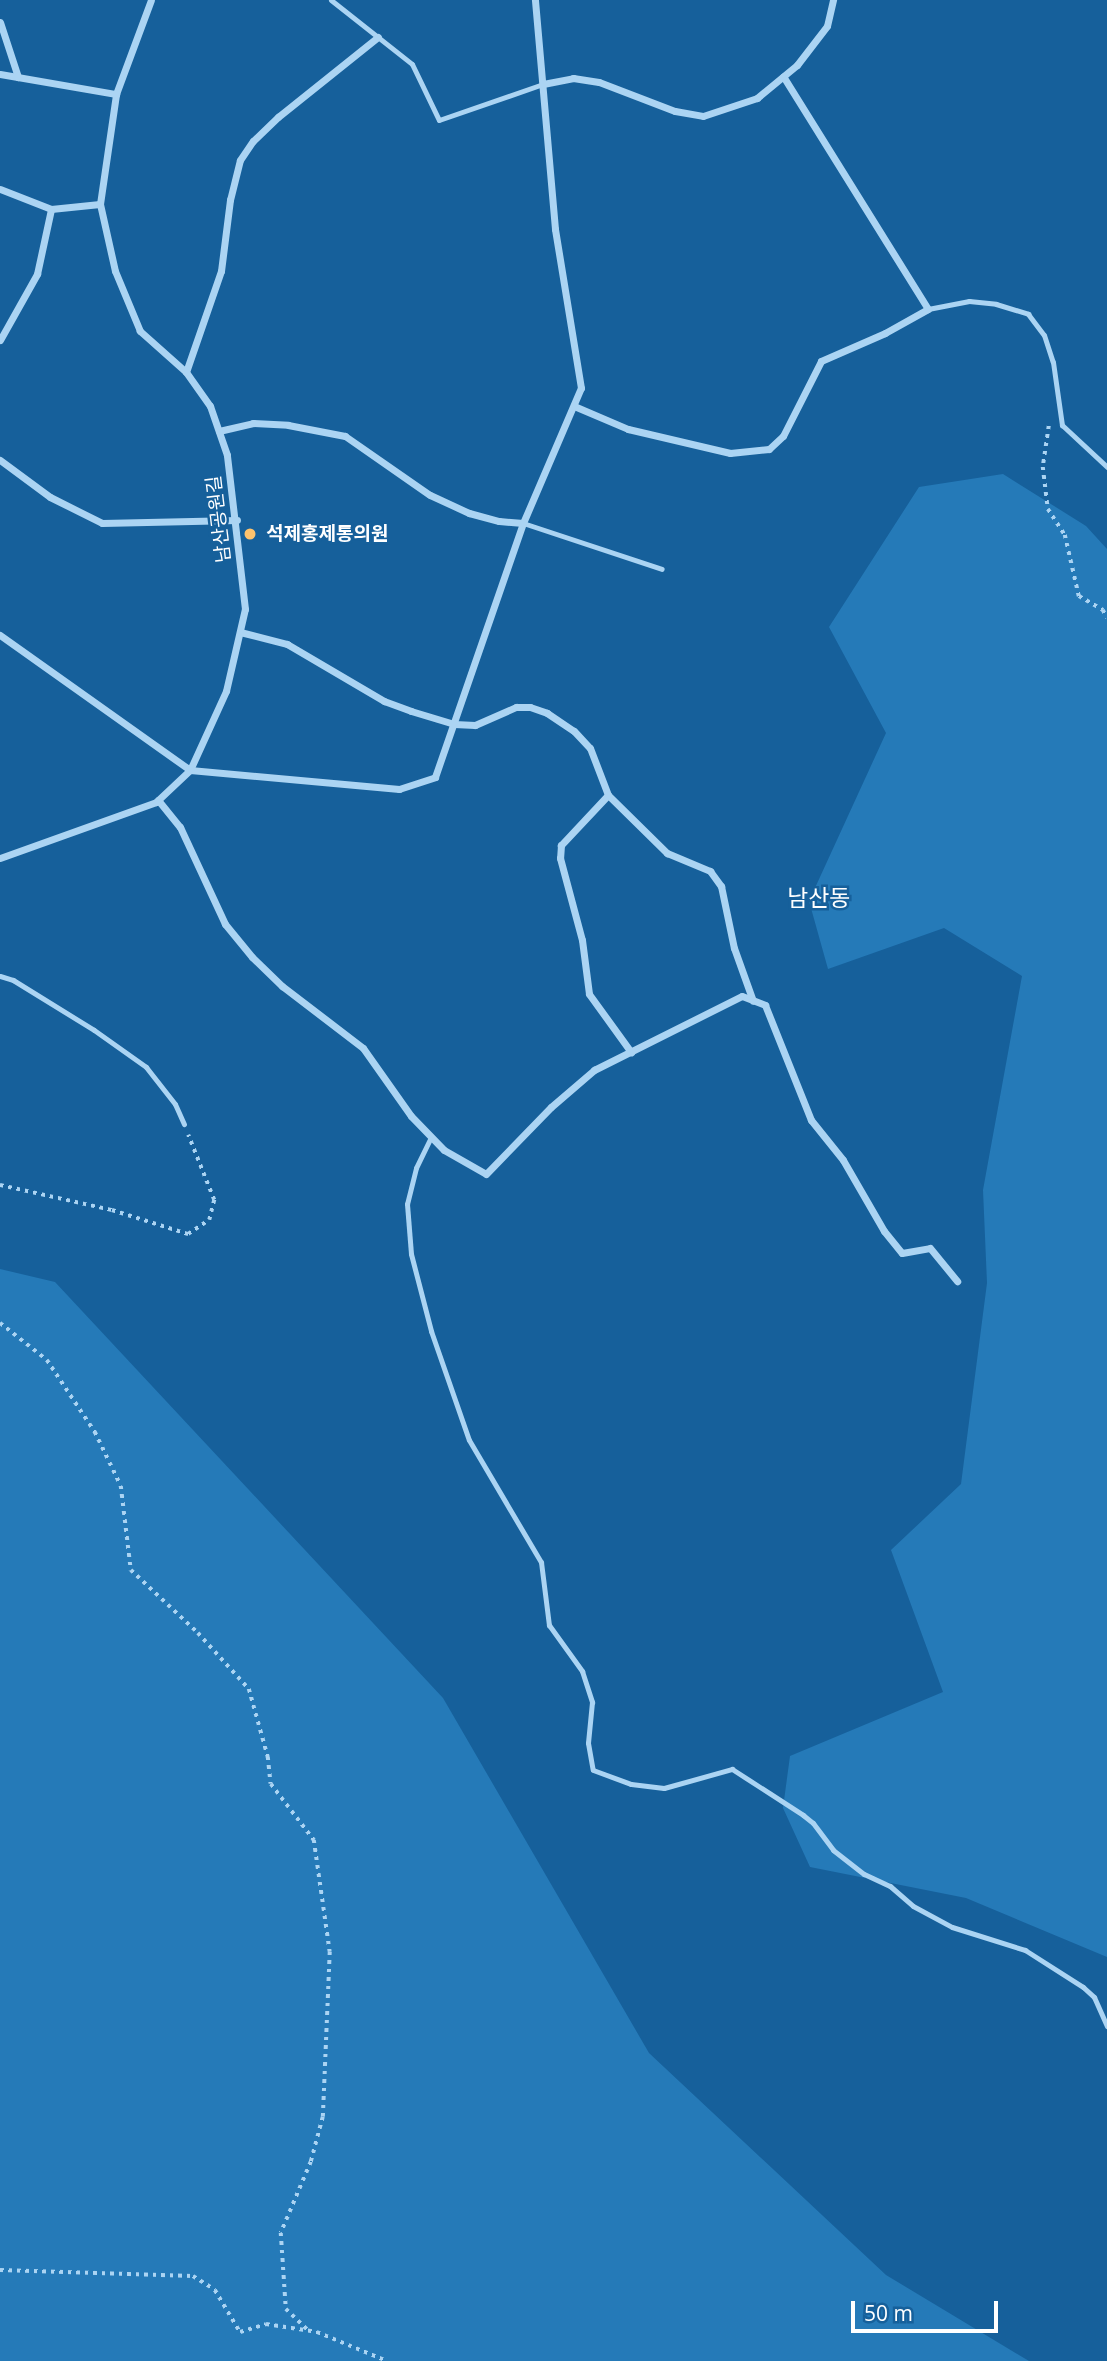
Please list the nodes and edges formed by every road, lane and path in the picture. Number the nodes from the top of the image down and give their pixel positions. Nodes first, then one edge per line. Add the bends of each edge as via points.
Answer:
1 (151, 0) edge
2 (331, 0) edge
3 (535, 0) edge
4 (833, 0) edge
5 (0, 22) edge
6 (378, 37) junction
7 (0, 74) edge
8 (783, 76) junction
9 (18, 77) junction
10 (543, 84) junction
11 (116, 94) junction
12 (0, 189) edge
13 (100, 204) junction
14 (51, 208) junction
15 (928, 309) junction
16 (0, 340) edge
17 (187, 372) junction
18 (574, 406) junction
19 (1060, 407) junction
20 (219, 431) junction
21 (0, 460) edge
22 (1107, 467) edge
23 (237, 520) junction
24 (523, 523) junction
25 (662, 569) dead end
26 (1107, 618) edge
27 (240, 632) junction
28 (0, 635) edge
29 (454, 724) junction
30 (190, 771) junction
31 (608, 796) junction
32 (157, 801) junction
33 (0, 859) edge
34 (0, 976) edge
35 (753, 1000) junction
36 (631, 1052) junction
37 (184, 1124) joint
38 (431, 1137) junction
39 (0, 1185) edge
40 (957, 1281) dead end
41 (0, 1323) edge
42 (1107, 2026) edge
43 (0, 2270) edge
44 (308, 2330) junction
45 (387, 2361) edge

1 - 11 street, 남산공원길
2 - 6 lane
3 - 10 street
4 - 8 street via 827,26
5 - 9 street
6 - 10 lane via 412,64 439,120
6 - 17 street via 278,117 240,160 221,271
7 - 9 street
8 - 10 street via 757,98 703,116 675,111 599,82 573,78
8 - 15 street
9 - 11 street
10 - 18 street via 555,229 581,388
11 - 13 street, 남산공원길
12 - 14 street
13 - 14 street
13 - 17 street, 남산공원길 via 114,271 139,331
14 - 16 street via 37,274
15 - 18 street via 821,361 783,436 769,449 730,453 628,429
15 - 19 lane via 969,301 1028,314 1044,335
17 - 20 street, 남산공원길 via 210,406
18 - 24 street
19 - 22 lane via 1062,425
19 - 26 path via 1050,420 1045,443 1048,509 1065,535 1079,596 1103,610
20 - 23 street, 남산공원길
20 - 24 street via 253,423 345,436 430,495 469,513
21 - 23 street via 50,497 102,523
23 - 27 street, 남산공원길 via 245,609
24 - 25 lane
24 - 29 street
27 - 29 street via 287,644 384,701
27 - 30 street, 남산공원길 via 226,691
28 - 30 street
29 - 30 street via 435,777 399,789
29 - 31 street via 475,725 516,707 547,713 590,748
30 - 32 street, 남산공원길
31 - 35 street via 667,853 710,871 716,878
31 - 36 street via 561,845 560,858 582,940 589,994
32 - 33 street
32 - 38 street via 180,827 225,924 282,986 363,1048 384,1082
34 - 37 lane via 94,1030 146,1068 175,1104
35 - 36 street via 742,996
35 - 40 street via 765,1005 811,1120 843,1160 884,1230 902,1253 930,1248
36 - 38 street via 594,1070 486,1174 444,1150
37 - 39 path via 214,1200 209,1220 188,1234 112,1210
38 - 42 lane via 416,1168 407,1204 411,1254 431,1331 469,1440 541,1562 550,1625 582,1671 592,1702 588,1743 593,1770 631,1784 664,1788 732,1769 803,1815 842,1857 913,1906 951,1927 1025,1950 1083,1987 1094,1997
41 - 44 path via 47,1360 95,1432 121,1486 131,1570 189,1623 249,1689 271,1784 314,1840 330,1952 323,2117 311,2162 281,2233 286,2309
43 - 44 path via 193,2276 215,2290 240,2332 266,2324
44 - 45 path

